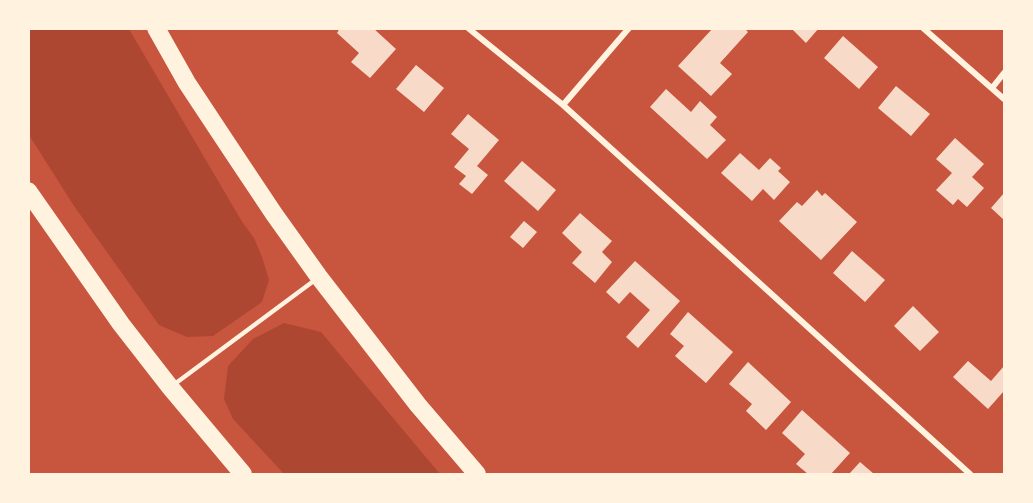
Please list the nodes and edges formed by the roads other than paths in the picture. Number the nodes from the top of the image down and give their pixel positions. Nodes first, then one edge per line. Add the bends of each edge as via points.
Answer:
1 (156, 28) edge
2 (468, 28) edge
3 (629, 28) edge
4 (923, 28) edge
5 (1005, 73) edge
6 (992, 88) junction
7 (1005, 99) edge
8 (562, 105) junction
9 (29, 192) edge
10 (319, 277) junction
11 (170, 387) junction
12 (243, 474) edge
13 (477, 474) edge
14 (969, 474) edge

1 - 10 highway via 187,83
2 - 8 street
3 - 8 street
4 - 6 street
5 - 6 street
6 - 7 street
8 - 14 street
9 - 11 highway
10 - 11 lane
10 - 13 highway
11 - 12 highway

